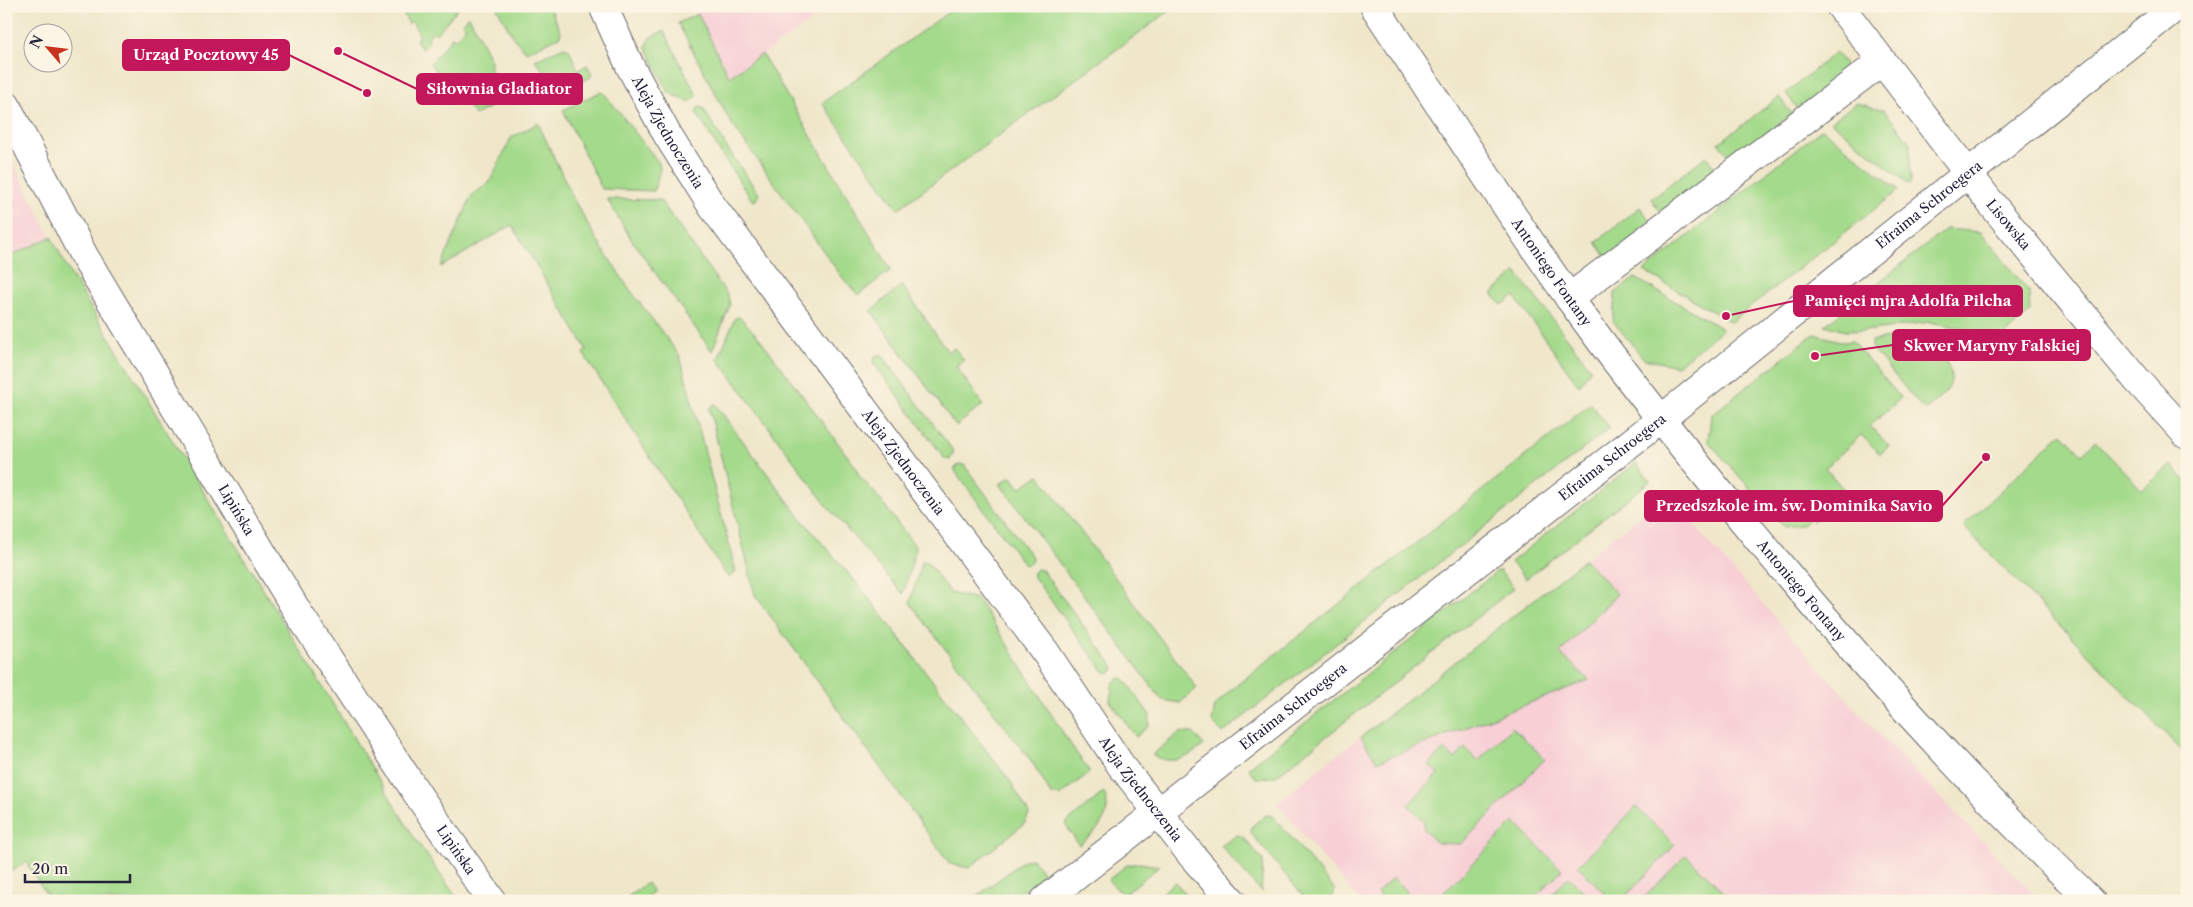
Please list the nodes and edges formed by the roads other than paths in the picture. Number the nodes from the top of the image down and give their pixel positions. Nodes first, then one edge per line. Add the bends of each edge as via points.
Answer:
1 (603, 6) edge
2 (1374, 6) edge
3 (1840, 6) edge
4 (2177, 6) edge
5 (1881, 62) junction
6 (6, 106) edge
7 (1967, 173) junction
8 (1569, 298) junction
9 (1660, 420) junction
10 (2187, 435) edge
11 (1157, 812) junction
12 (492, 901) edge
13 (1044, 901) edge
14 (1232, 901) edge
15 (2091, 901) edge

1 - 11 street, Aleja Zjednoczenia via 630,66 668,136 712,206 1046,653 1120,764
2 - 8 street, Antoniego Fontany
3 - 5 street, Lisowska
4 - 7 street, Efraima Schroegera
5 - 7 street, Lisowska
5 - 8 street
6 - 12 street, Lipińska via 84,256 298,614
7 - 9 street, Efraima Schroegera
7 - 10 street, Lisowska via 2137,380
8 - 9 street, Antoniego Fontany
9 - 11 street, Efraima Schroegera
9 - 15 street, Antoniego Fontany via 1860,660 2037,849
11 - 13 street, Efraima Schroegera
11 - 14 street, Aleja Zjednoczenia

